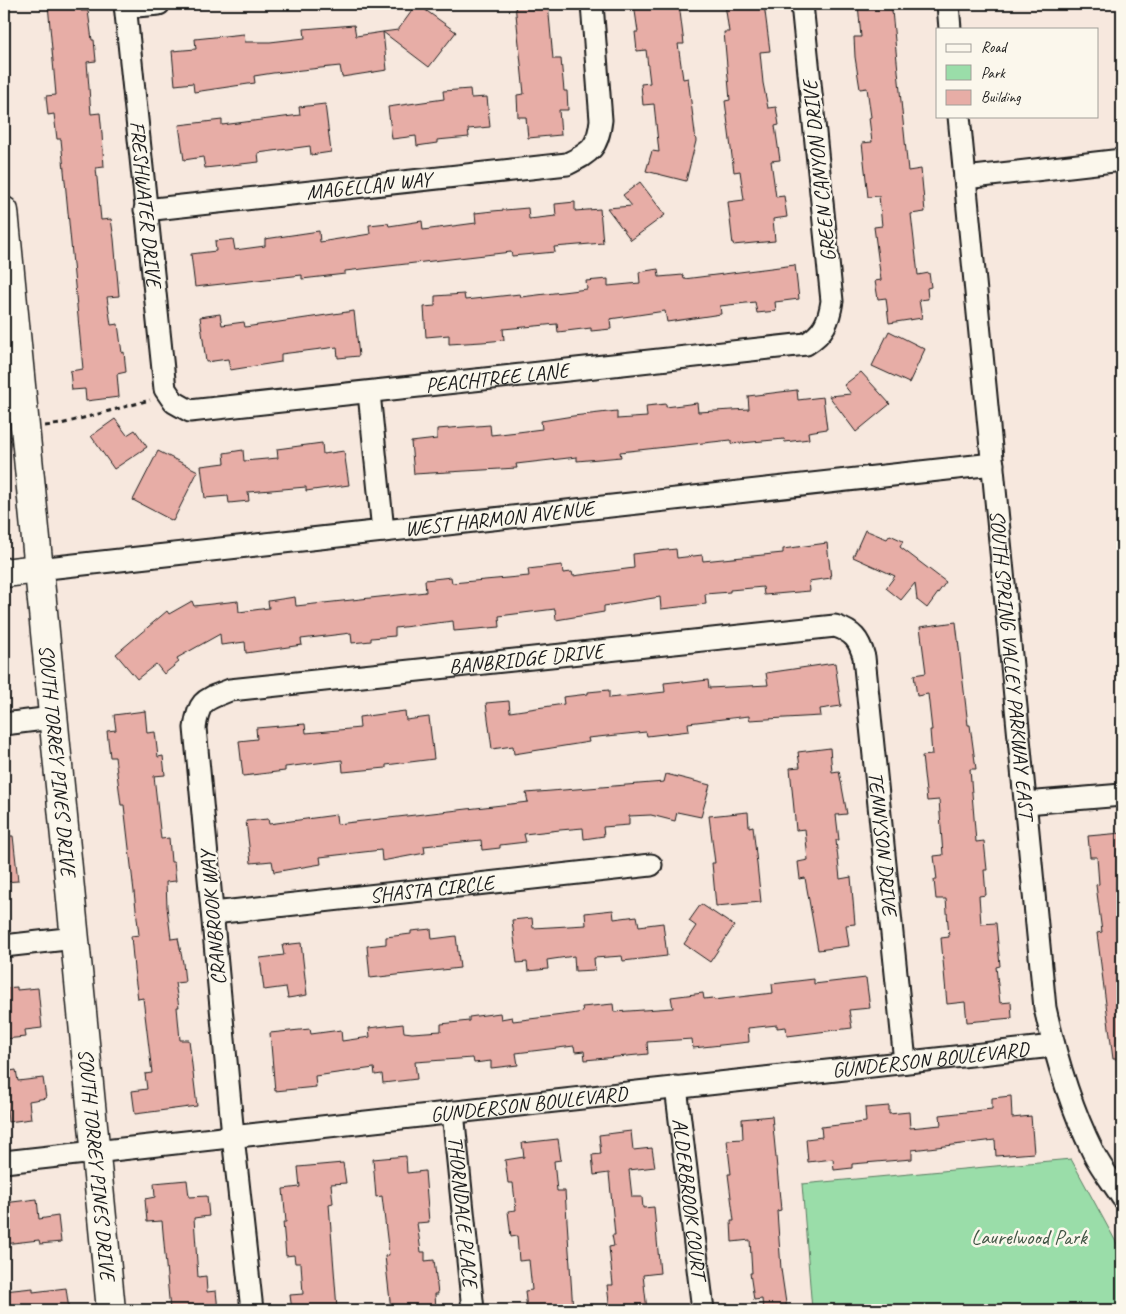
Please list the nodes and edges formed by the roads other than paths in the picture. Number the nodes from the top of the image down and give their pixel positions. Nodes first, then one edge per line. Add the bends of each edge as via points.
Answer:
1 (159, 4) edge
2 (592, 4) edge
3 (802, 4) edge
4 (948, 4) edge
5 (125, 6) edge
6 (950, 28) edge
7 (959, 118) edge
8 (1122, 160) edge
9 (965, 178) junction
10 (145, 210) junction
11 (4, 214) edge
12 (819, 336) joint
13 (370, 393) junction
14 (172, 400) joint
15 (993, 464) junction
16 (384, 531) junction
17 (38, 569) junction
18 (4, 572) edge
19 (849, 631) joint
20 (204, 701) joint
21 (52, 718) junction
22 (4, 724) edge
23 (1122, 794) edge
24 (1026, 804) junction
25 (651, 865) dead end
26 (213, 913) junction
27 (75, 938) junction
28 (4, 946) edge
29 (1053, 1046) junction
30 (905, 1062) junction
31 (676, 1087) junction
32 (453, 1112) junction
33 (233, 1136) junction
34 (96, 1152) junction
35 (4, 1162) edge
36 (1122, 1197) edge
37 (111, 1310) edge
38 (252, 1310) edge
39 (473, 1310) edge
40 (703, 1310) edge

1 - 5 street
2 - 10 street, MAGELLAN WAY via 601,120 599,138 590,153 566,164
3 - 12 street, GREEN CANYON DRIVE via 832,301 829,320
4 - 6 street
5 - 10 street, FRESHWATER DRIVE
7 - 9 street, SOUTH SPRING VALLEY PARKWAY EAST
8 - 9 street
9 - 15 street, SOUTH SPRING VALLEY PARKWAY EAST
10 - 14 street, FRESHWATER DRIVE via 165,389
11 - 17 main road, SOUTH TORREY PINES DRIVE
12 - 13 street, PEACHTREE LANE via 806,344
13 - 14 street, PEACHTREE LANE via 190,411
13 - 16 street
15 - 16 street, WEST HARMON AVENUE
15 - 24 street, SOUTH SPRING VALLEY PARKWAY EAST
16 - 17 street, WEST HARMON AVENUE
17 - 18 main road, WEST HARMON AVENUE
17 - 21 main road, SOUTH TORREY PINES DRIVE
19 - 20 street, BANBRIDGE DRIVE via 835,626 230,690
19 - 30 street, TENNYSON DRIVE via 859,640 864,657
20 - 26 street, CRANBROOK WAY via 197,714 195,728
21 - 22 street
21 - 27 main road, SOUTH TORREY PINES DRIVE
23 - 24 street
24 - 29 street, SOUTH SPRING VALLEY PARKWAY EAST via 1045,1008
25 - 26 street, SHASTA CIRCLE
26 - 33 street, CRANBROOK WAY
27 - 28 street
27 - 34 main road, SOUTH TORREY PINES DRIVE
29 - 30 street, GUNDERSON BOULEVARD
29 - 36 street, SOUTH SPRING VALLEY PARKWAY EAST via 1070,1102 1094,1154
30 - 31 street, GUNDERSON BOULEVARD
31 - 32 street, GUNDERSON BOULEVARD
31 - 40 street, ALDERBROOK COURT
32 - 33 street, GUNDERSON BOULEVARD
32 - 39 street, THORNDALE PLACE
33 - 34 street, GUNDERSON BOULEVARD
33 - 38 street, CRANBROOK WAY
34 - 35 street, GUNDERSON BOULEVARD
34 - 37 main road, SOUTH TORREY PINES DRIVE

